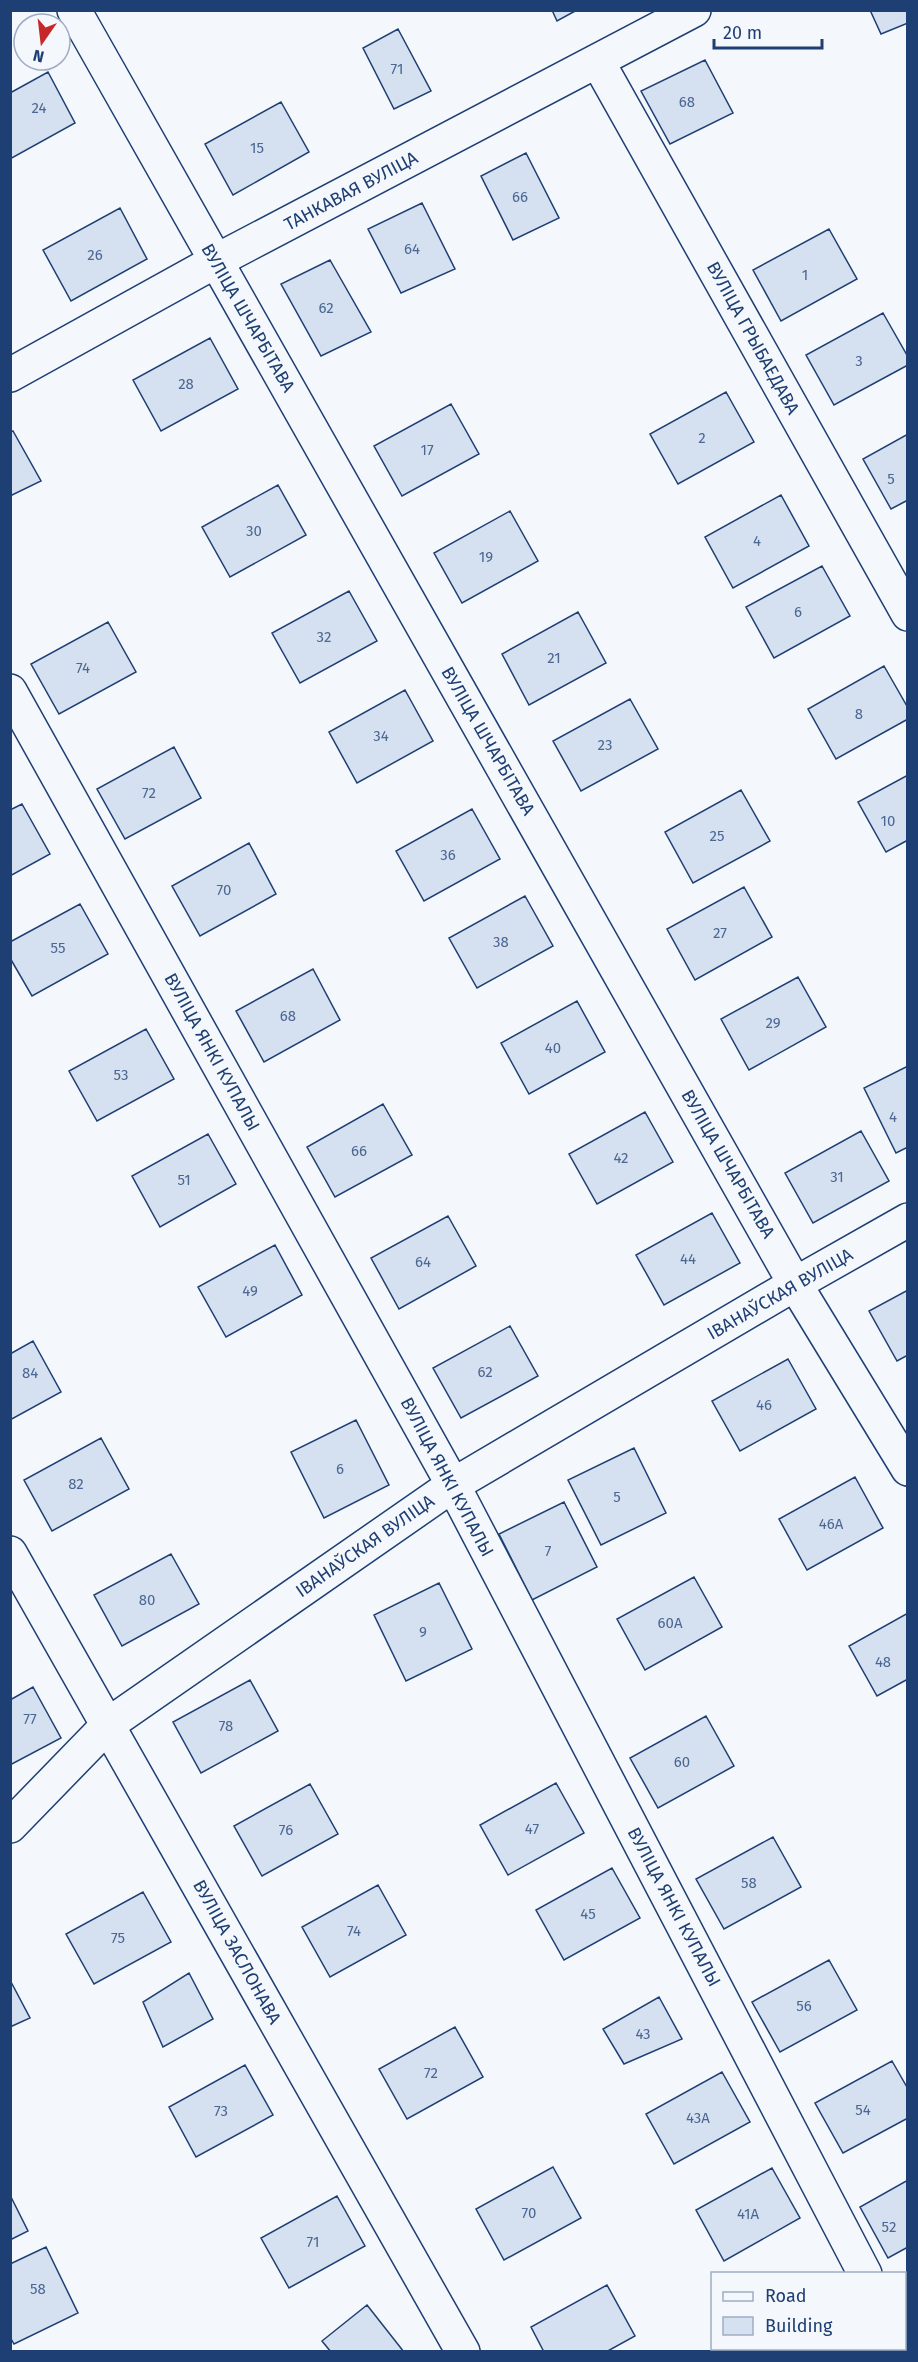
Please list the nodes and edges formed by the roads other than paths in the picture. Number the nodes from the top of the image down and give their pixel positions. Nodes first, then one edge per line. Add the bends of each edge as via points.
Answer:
1 (74, 10) edge
2 (694, 10) edge
3 (598, 62) junction
4 (216, 261) junction
5 (10, 375) edge
6 (908, 614) edge
7 (10, 691) edge
8 (908, 1220) edge
9 (795, 1284) junction
10 (908, 1469) edge
11 (453, 1485) junction
12 (10, 1553) edge
13 (109, 1724) junction
14 (10, 1826) edge
15 (864, 2272) edge
16 (463, 2352) edge

1 - 4 street, ВУЛІЦА ШЧАРБІТАВА
2 - 3 street, ТАНКАВАЯ ВУЛІЦА
3 - 4 street, ТАНКАВАЯ ВУЛІЦА
3 - 6 street, ВУЛІЦА ГРЫБАЕДАВА
4 - 5 street, ТАНКАВАЯ ВУЛІЦА
4 - 9 street, ВУЛІЦА ШЧАРБІТАВА
7 - 11 street, ВУЛІЦА ЯНКІ КУПАЛЫ
8 - 9 street, ІВАНАЎСКАЯ ВУЛІЦА
9 - 10 street, ВУЛІЦА ШЧАРБІТАВА
9 - 11 street, ІВАНАЎСКАЯ ВУЛІЦА
11 - 13 street, ІВАНАЎСКАЯ ВУЛІЦА
11 - 15 street, ВУЛІЦА ЯНКІ КУПАЛЫ
12 - 13 street, ВУЛІЦА ЗАСЛОНАВА
13 - 14 street, ІВАНАЎСКАЯ ВУЛІЦА
13 - 16 street, ВУЛІЦА ЗАСЛОНАВА

